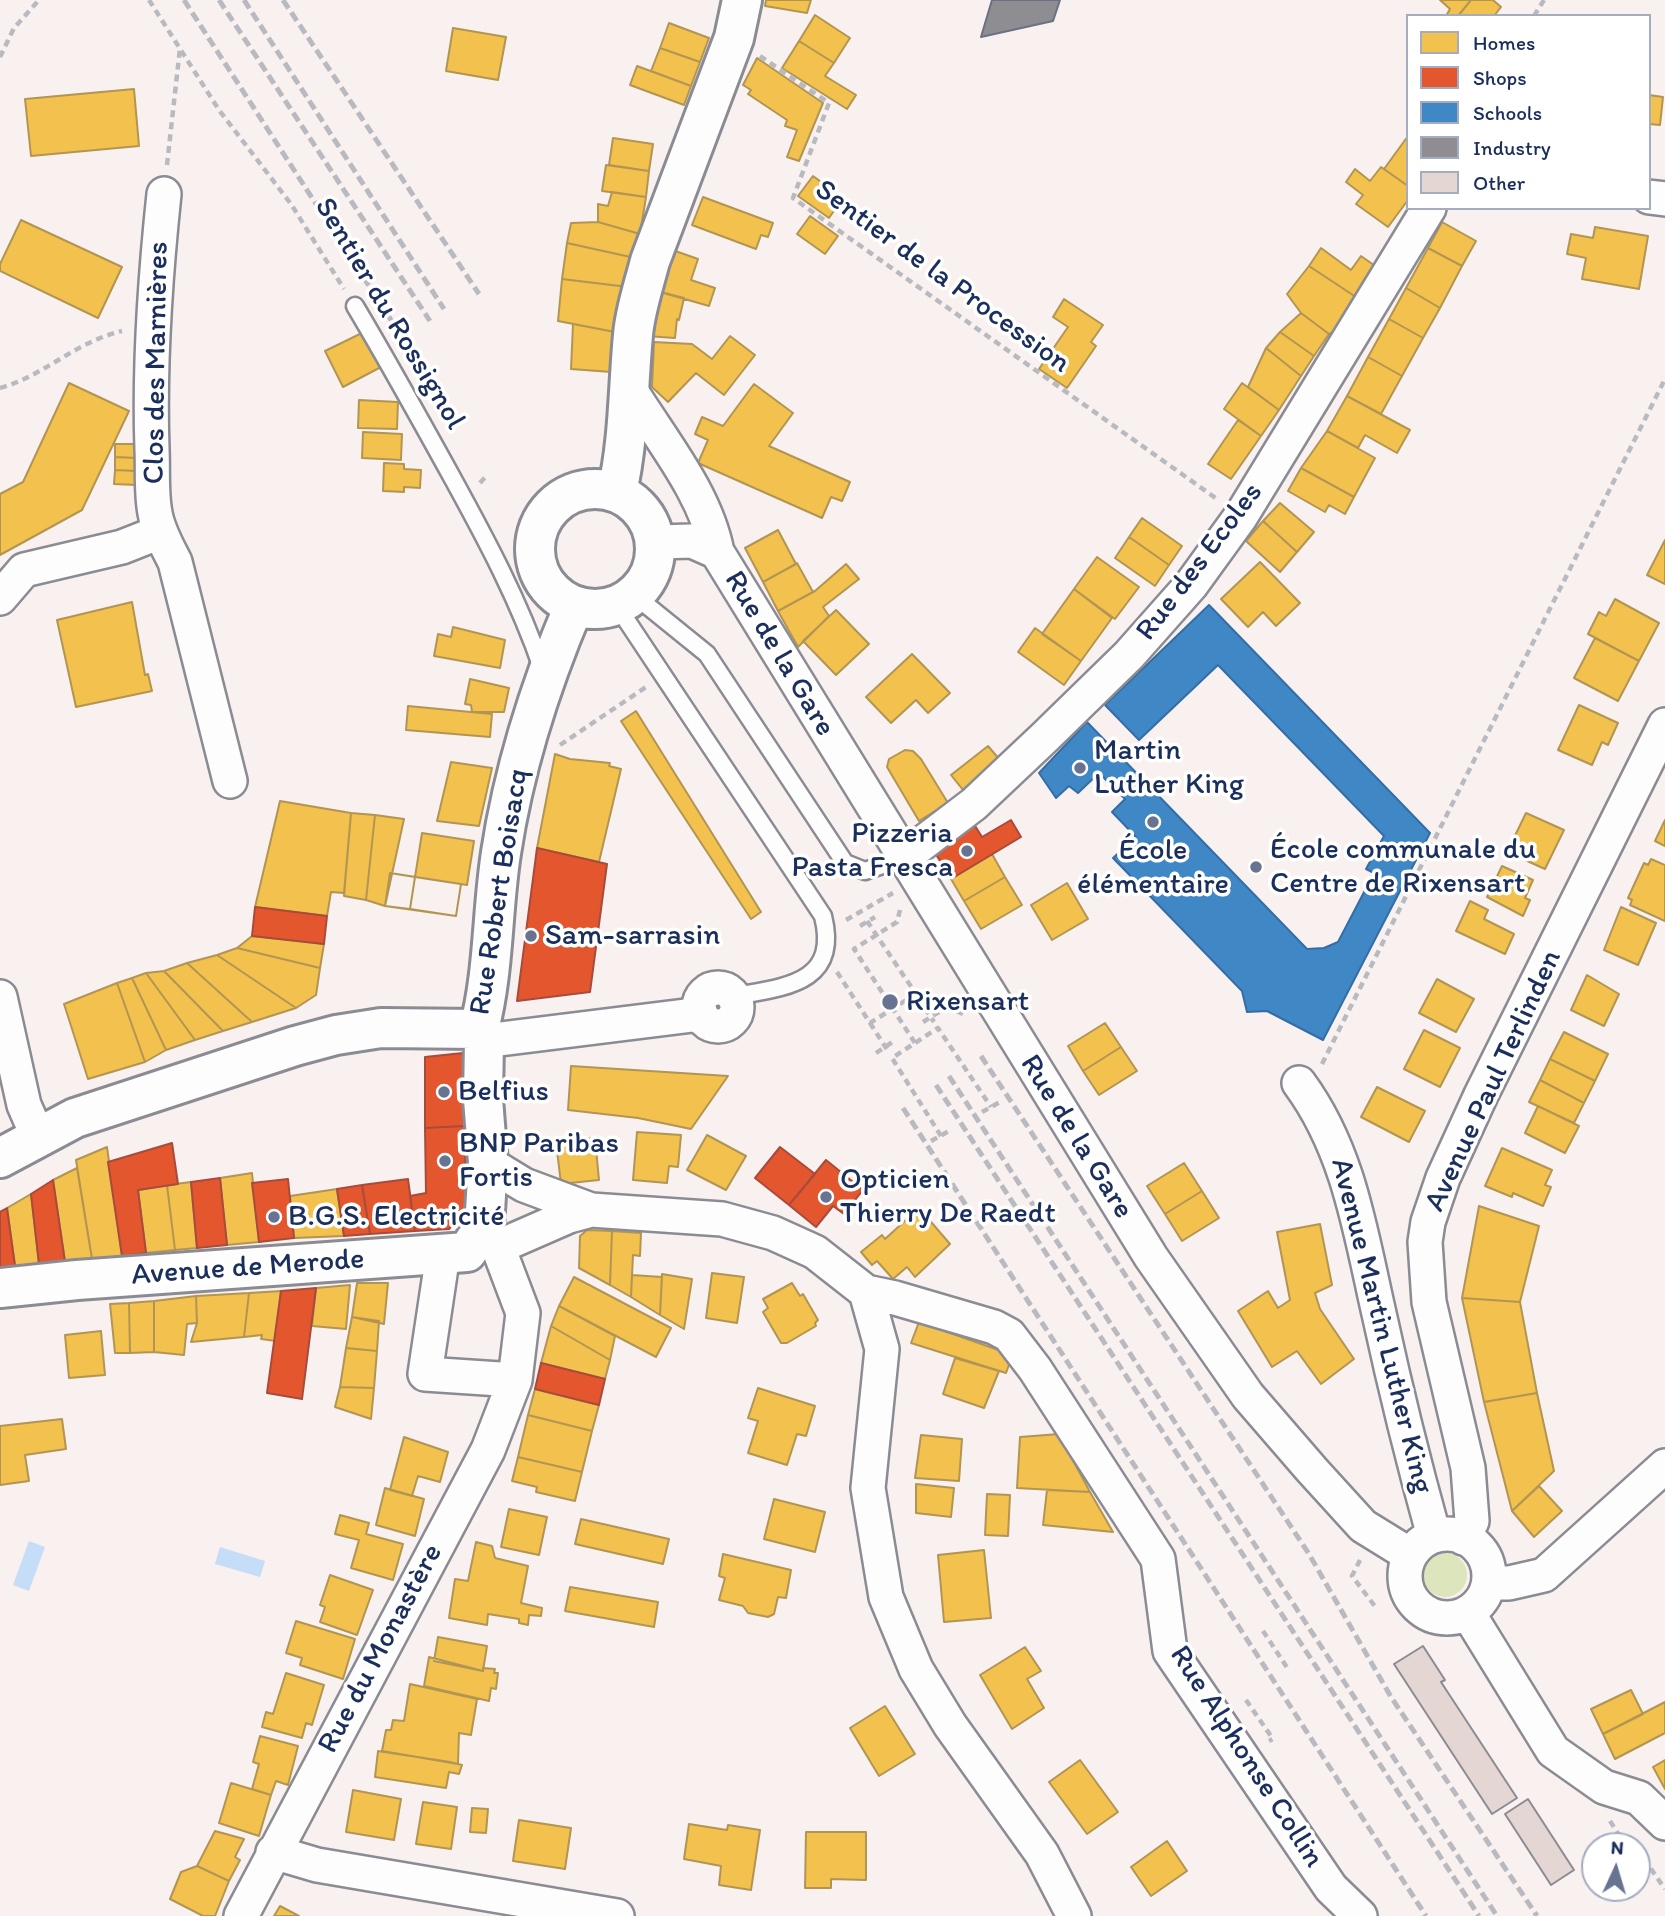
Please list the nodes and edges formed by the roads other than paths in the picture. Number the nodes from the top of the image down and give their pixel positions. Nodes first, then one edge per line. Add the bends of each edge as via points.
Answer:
1 (743, 0) edge
2 (164, 194) road end
3 (1428, 210) edge
4 (355, 306) road end
5 (632, 391) junction
6 (617, 492) junction
7 (160, 532) junction
8 (657, 542) junction
9 (717, 552) junction
10 (0, 598) edge
11 (625, 598) junction
12 (575, 606) junction
13 (545, 677) junction
14 (1665, 725) edge
15 (230, 781) dead end
16 (903, 858) junction
17 (735, 996) joint
18 (0, 997) edge
19 (481, 1035) junction
20 (1303, 1088) road end
21 (38, 1138) junction
22 (0, 1158) edge
23 (488, 1163) junction
24 (591, 1210) junction
25 (491, 1237) junction
26 (443, 1254) junction
27 (0, 1288) edge
28 (866, 1292) junction
29 (515, 1380) junction
30 (1665, 1466) edge
31 (1436, 1543) junction
32 (1489, 1583) junction
33 (1468, 1613) junction
34 (1665, 1823) edge
35 (273, 1852) junction
36 (570, 1911) edge
37 (241, 1916) edge
38 (618, 1916) edge
39 (1074, 1916) edge
40 (1360, 1916) edge

1 - 5 street via 734,38 650,261 633,333
2 - 7 street, Clos des Marnières via 155,271 151,426 154,511
3 - 16 street, Rue des Ecoles via 1241,516 1191,585 1129,656 974,804
4 - 13 lane, Sentier du Rossignol via 413,403 503,572
5 - 6 street
5 - 9 street via 713,528
6 - 8 street via 641,509
6 - 12 street via 583,491 563,497 546,514 537,534 535,554 541,575 554,594
7 - 10 street via 122,547 24,570
7 - 15 street, Clos des Marnières via 175,562
8 - 9 street, Rue de la Gare via 692,541
8 - 11 street via 647,578
9 - 16 street, Rue de la Gare
11 - 12 street via 592,610
11 - 16 lane via 644,603 707,654 845,863 865,871
11 - 17 lane via 625,618 823,916 827,931 821,960 812,975 796,985
12 - 13 street, Rue Robert Boisacq
13 - 19 street, Rue Robert Boisacq via 515,778 501,853
14 - 31 street, Avenue Paul Terlinden via 1481,1095 1428,1222 1429,1302 1468,1468 1472,1521
16 - 31 street, Rue de la Gare via 1151,1257 1248,1396 1363,1526
17 - 19 street via 738,1008 728,1024 709,1024 701,1014
18 - 21 street via 24,1105
19 - 21 street via 381,1028 335,1035 148,1092 75,1118
19 - 23 street, Rue Robert Boisacq
20 - 31 street, Avenue Martin Luther King via 1330,1132 1348,1179 1414,1467
21 - 22 street
23 - 24 street via 524,1185
23 - 25 street, Rue Robert Boisacq
24 - 25 street, Rue Alphonse Collin
24 - 28 street, Rue Alphonse Collin via 722,1219 773,1233 815,1252
25 - 26 street, Avenue de Merode via 467,1252
25 - 29 street, Rue du Monastère via 523,1313
26 - 27 street, Avenue de Merode
26 - 29 street via 425,1374
28 - 39 street via 882,1349 868,1488 886,1597 916,1668 950,1725 1042,1854
28 - 40 street, Rue Alphonse Collin via 993,1327 1019,1345 1158,1559 1170,1650 1331,1888
29 - 35 street, Rue du Monastère via 488,1450
30 - 32 street via 1544,1575
31 - 32 street via 1483,1555
31 - 33 street via 1404,1571 1407,1589 1418,1606 1434,1616 1452,1619
32 - 33 street via 1483,1600
33 - 34 street via 1553,1751 1604,1787 1639,1798
35 - 36 street
35 - 37 street, Rue du Monastère
36 - 38 street

